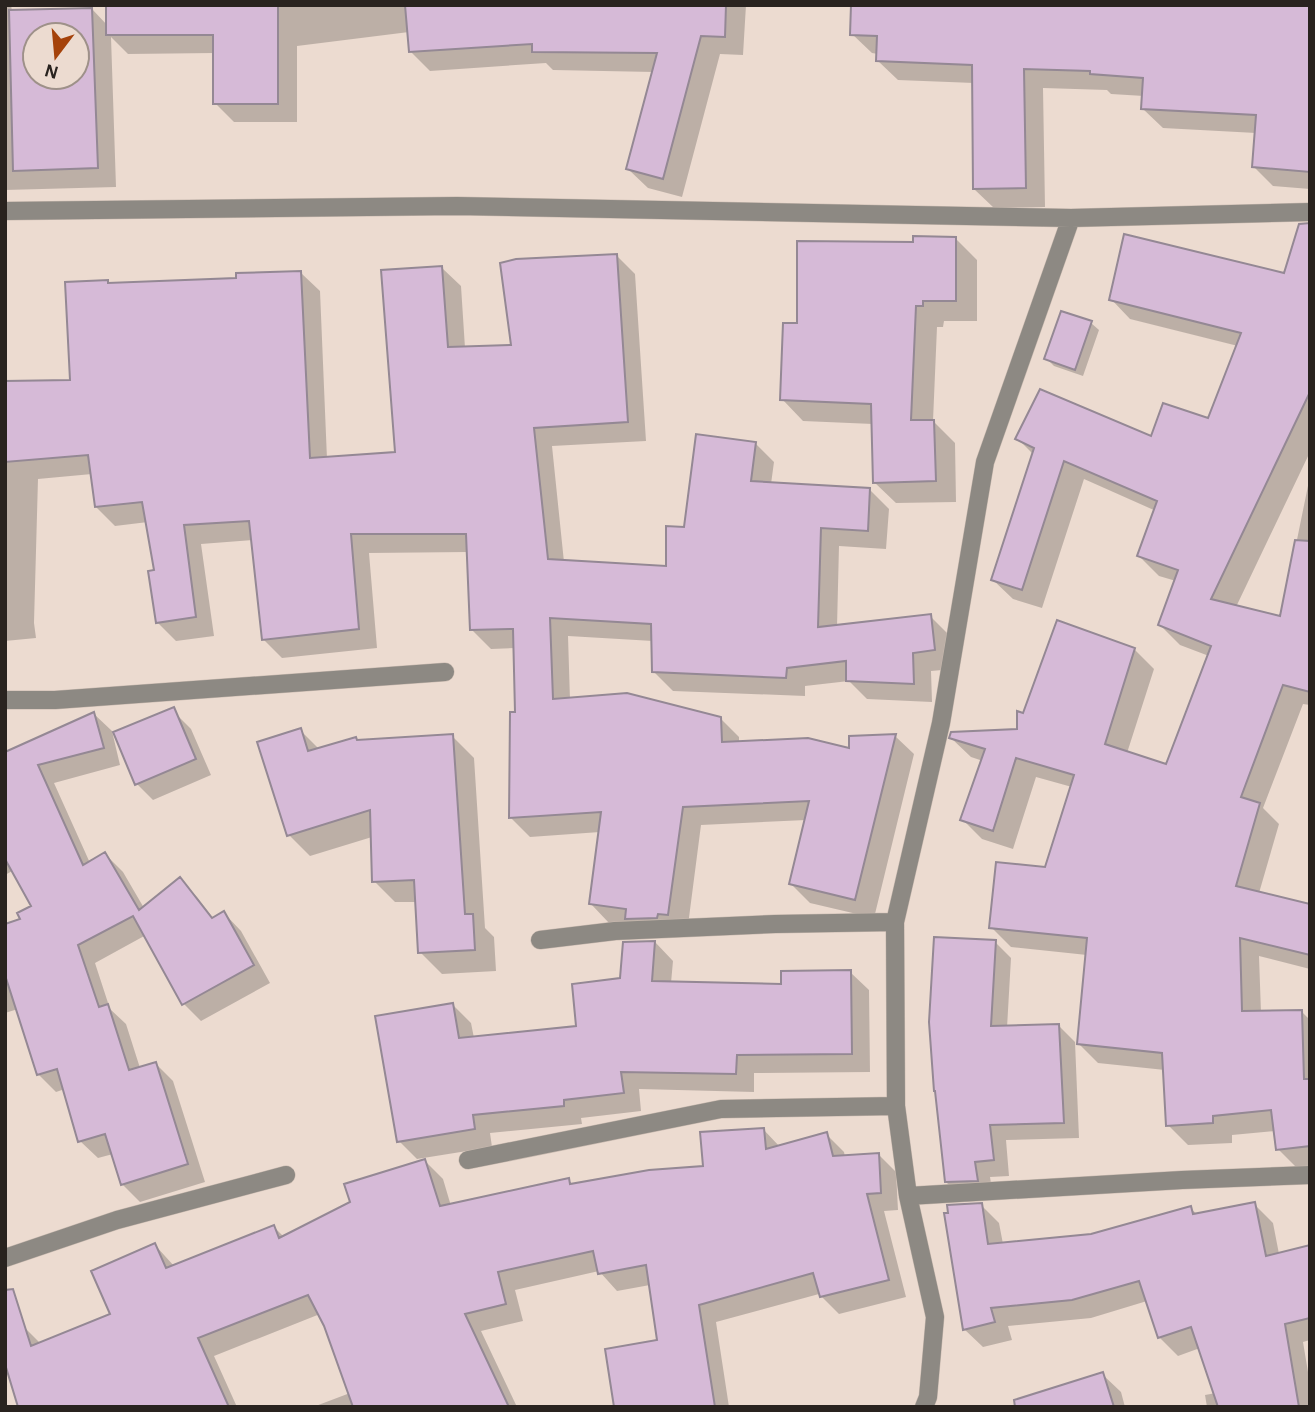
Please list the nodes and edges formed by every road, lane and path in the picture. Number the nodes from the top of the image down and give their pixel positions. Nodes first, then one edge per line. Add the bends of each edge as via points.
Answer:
1 (5, 211) edge
2 (1310, 212) edge
3 (1071, 218) junction
4 (446, 672) dead end
5 (5, 700) edge
6 (895, 922) junction
7 (540, 940) dead end
8 (896, 1106) junction
9 (468, 1160) dead end
10 (286, 1175) dead end
11 (1310, 1175) edge
12 (908, 1196) junction
13 (5, 1258) edge
14 (924, 1407) edge

1 - 3 street via 457,206
2 - 3 street
3 - 6 street via 985,462 941,723
4 - 5 street
6 - 7 street via 615,931
6 - 8 street
8 - 9 street via 721,1109
8 - 12 street
10 - 13 street via 117,1220
11 - 12 street
12 - 14 street via 935,1317

